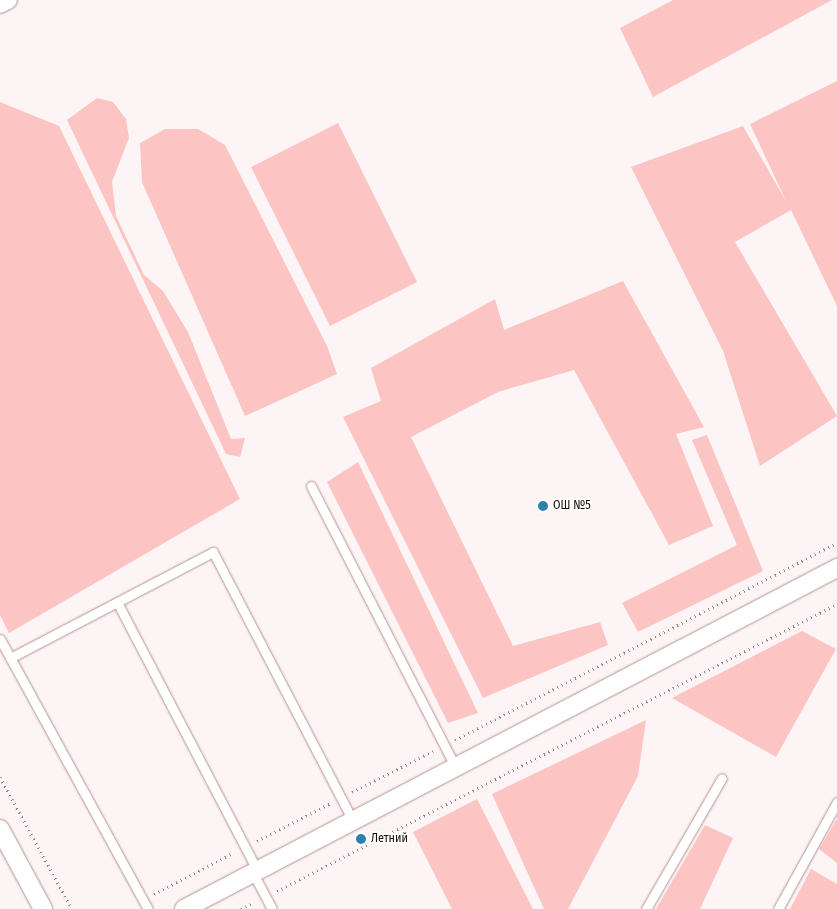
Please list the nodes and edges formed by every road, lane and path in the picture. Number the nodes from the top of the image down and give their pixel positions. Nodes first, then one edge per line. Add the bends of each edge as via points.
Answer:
1 (8, 0) edge
2 (0, 4) edge
3 (312, 486) dead end
4 (837, 544) edge
5 (837, 568) edge
6 (117, 602) junction
7 (837, 604) edge
8 (0, 639) edge
9 (10, 658) junction
10 (444, 745) junction
11 (455, 766) junction
12 (0, 777) edge
13 (722, 778) dead end
14 (341, 798) junction
15 (837, 802) edge
16 (352, 819) junction
17 (0, 829) edge
18 (245, 847) junction
19 (256, 873) junction
20 (266, 896) junction
21 (142, 900) junction
22 (43, 909) edge
23 (72, 909) edge
24 (148, 909) edge
25 (184, 909) edge
26 (241, 909) edge
27 (272, 909) edge
28 (646, 909) edge
29 (778, 909) edge

1 - 2 street
3 - 10 lane
4 - 10 path
5 - 11 street
6 - 9 lane
6 - 14 lane via 213,552
6 - 18 lane
7 - 20 path
8 - 9 lane
9 - 21 lane
10 - 11 lane
10 - 14 path
11 - 16 street
12 - 23 path
13 - 28 lane
14 - 16 lane
14 - 18 path
15 - 29 lane
16 - 19 street
17 - 22 street
18 - 19 lane
18 - 21 path
19 - 20 lane
19 - 25 street
20 - 26 path
20 - 27 lane
21 - 24 lane

